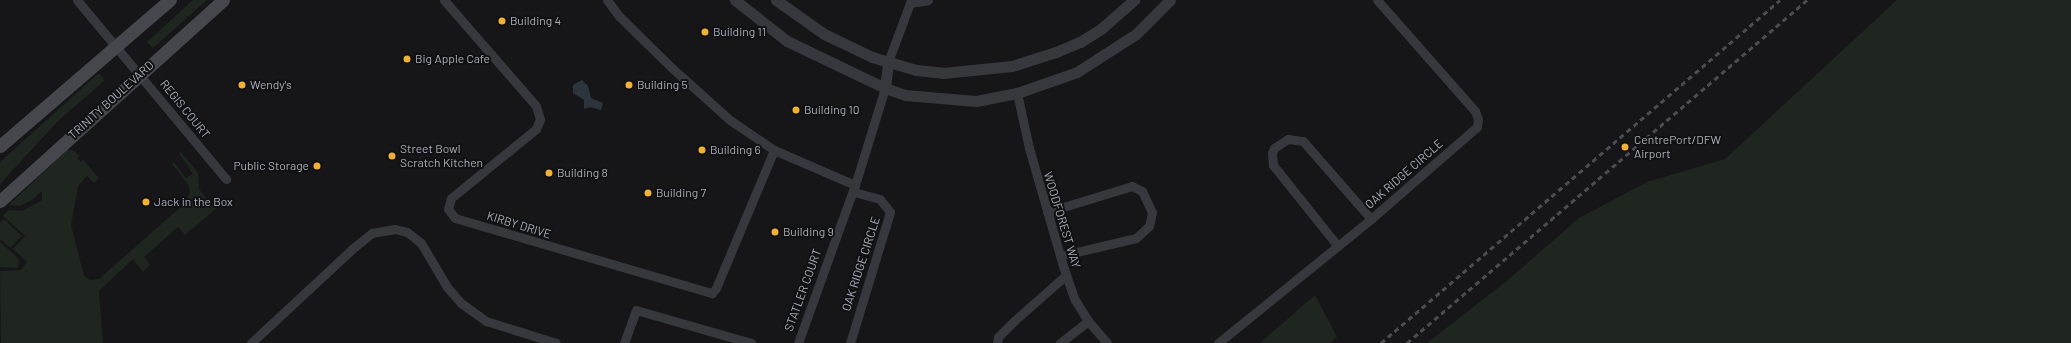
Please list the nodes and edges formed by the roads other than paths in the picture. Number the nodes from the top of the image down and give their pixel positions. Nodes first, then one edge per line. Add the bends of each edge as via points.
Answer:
1 (77, 0) edge
2 (170, 0) edge
3 (223, 0) edge
4 (444, 0) edge
5 (608, 0) edge
6 (735, 0) edge
7 (776, 0) edge
8 (928, 0) edge
9 (1134, 0) edge
10 (1170, 0) edge
11 (1377, 0) edge
12 (907, 1) edge
13 (116, 46) junction
14 (888, 62) junction
15 (140, 74) junction
16 (885, 88) junction
17 (1017, 93) junction
18 (0, 146) edge
19 (774, 150) junction
20 (226, 179) dead end
21 (854, 188) junction
22 (0, 201) edge
23 (1046, 212) junction
24 (1371, 219) junction
25 (1337, 245) junction
26 (1060, 256) junction
27 (1066, 275) junction
28 (1088, 321) junction
29 (251, 343) edge
30 (556, 343) edge
31 (624, 343) edge
32 (751, 343) edge
33 (798, 343) edge
34 (850, 343) edge
35 (997, 343) edge
36 (1060, 343) edge
37 (1107, 343) edge
38 (1218, 343) edge

1 - 13 street, REGIS COURT
2 - 13 main road
3 - 15 main road, TRINITY BOULEVARD
4 - 19 street, KIRBY DRIVE via 536,106 540,120 536,129 451,198 448,209 455,218 712,293
5 - 19 street via 619,16 678,74 730,120
6 - 16 street via 787,41
7 - 14 street via 824,34
8 - 12 street
9 - 14 street via 1102,28 1080,42 1012,66 942,73
10 - 17 street via 1136,34 1077,72
11 - 24 street, OAK RIDGE CIRCLE via 1475,111 1478,119 1477,127
12 - 14 street
13 - 15 street, REGIS COURT
13 - 18 main road
14 - 16 street, STATLER COURT
15 - 20 street, REGIS COURT
15 - 22 main road, TRINITY BOULEVARD
16 - 17 street via 905,95 976,100
16 - 21 street, STATLER COURT
17 - 23 street, WOODFOREST WAY
19 - 21 street
21 - 33 street, STATLER COURT
21 - 34 street, OAK RIDGE CIRCLE via 880,199 890,212
23 - 26 street, WOODFOREST WAY
23 - 26 street via 1132,186 1142,191 1152,212 1150,226 1136,238
24 - 25 street, OAK RIDGE CIRCLE
24 - 25 street via 1303,141 1288,139 1274,148 1273,165
25 - 38 street, OAK RIDGE CIRCLE
26 - 27 street, WOODFOREST WAY
27 - 28 street, WOODFOREST WAY
27 - 35 street via 1014,321 998,337
28 - 36 street
28 - 37 street, WOODFOREST WAY
29 - 30 street via 372,233 395,229 407,232 421,243 447,288 486,321
31 - 32 street via 636,310

